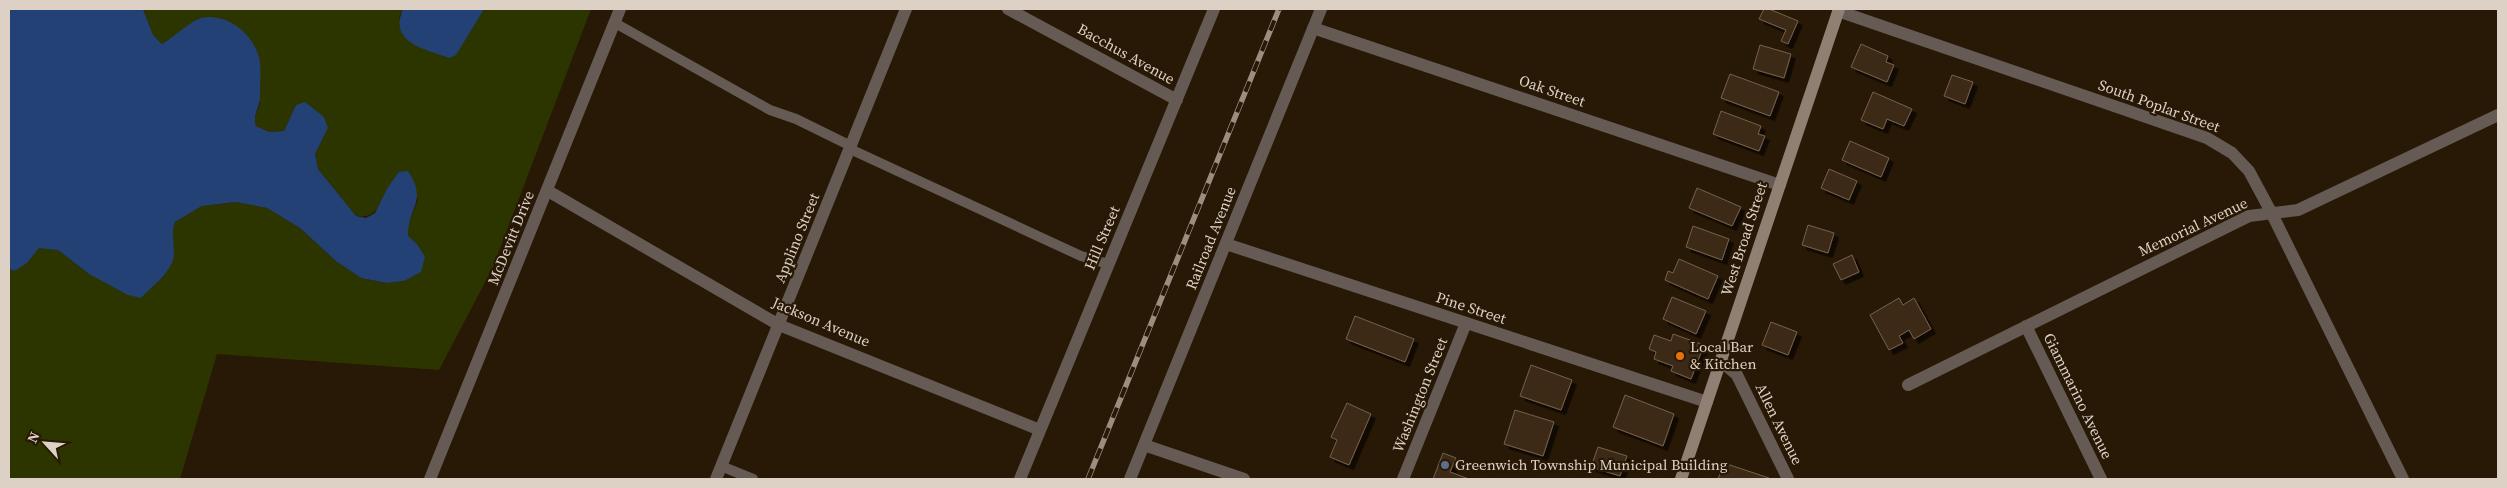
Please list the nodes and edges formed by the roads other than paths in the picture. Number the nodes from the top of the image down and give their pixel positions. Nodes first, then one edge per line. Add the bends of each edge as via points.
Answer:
1 (620, 9) edge
2 (906, 9) edge
3 (1008, 9) edge
4 (1214, 9) edge
5 (1321, 9) edge
6 (1838, 10) edge
7 (615, 23) junction
8 (1313, 28) junction
9 (1176, 100) junction
10 (2498, 115) edge
11 (851, 147) junction
12 (1780, 185) junction
13 (548, 191) junction
14 (2271, 212) junction
15 (1226, 244) junction
16 (1108, 264) junction
17 (1466, 323) junction
18 (779, 325) junction
19 (2026, 326) junction
20 (1721, 361) junction
21 (1908, 385) dead end
22 (1707, 402) junction
23 (1040, 430) junction
24 (1144, 445) junction
25 (721, 466) junction
26 (430, 479) edge
27 (716, 479) edge
28 (753, 479) edge
29 (1020, 479) edge
30 (1130, 479) edge
31 (1244, 479) edge
32 (1403, 479) edge
33 (1681, 479) edge
34 (1788, 479) edge
35 (2100, 479) edge
36 (2403, 479) edge

1 - 7 street, McDevitt Drive
2 - 11 street, Applino Street
3 - 9 street, Bacchus Avenue
4 - 9 street, Hill Street
5 - 8 street, Railroad Avenue
6 - 12 main road, West Broad Street
6 - 14 street, South Poplar Street via 2207,138 2232,153 2249,171
7 - 11 lane via 770,110 796,119
7 - 13 street, McDevitt Drive
8 - 12 street, Oak Street
8 - 15 street, Railroad Avenue
9 - 16 street, Hill Street
10 - 14 street, Memorial Avenue via 2298,210
11 - 16 lane via 1081,256
11 - 18 street, Applino Street
12 - 20 main road, West Broad Street
13 - 18 street, Jackson Avenue
13 - 26 street, McDevitt Drive
14 - 19 street, Memorial Avenue via 2250,216
14 - 36 street, South Poplar Street
15 - 17 street, Pine Street
15 - 24 street, Railroad Avenue
16 - 23 street, Hill Street
17 - 22 street, Pine Street
17 - 32 street, Washington Street
18 - 23 street, Jackson Avenue
18 - 25 street, Applino Street
19 - 21 street, Memorial Avenue
19 - 35 street, Giammarino Avenue
20 - 22 main road, West Broad Street
20 - 34 street, Allen Avenue via 1737,375
22 - 33 main road, West Broad Street
23 - 29 street, Hill Street
24 - 30 street, Railroad Avenue
24 - 31 street
25 - 27 street, Applino Street
25 - 28 lane

